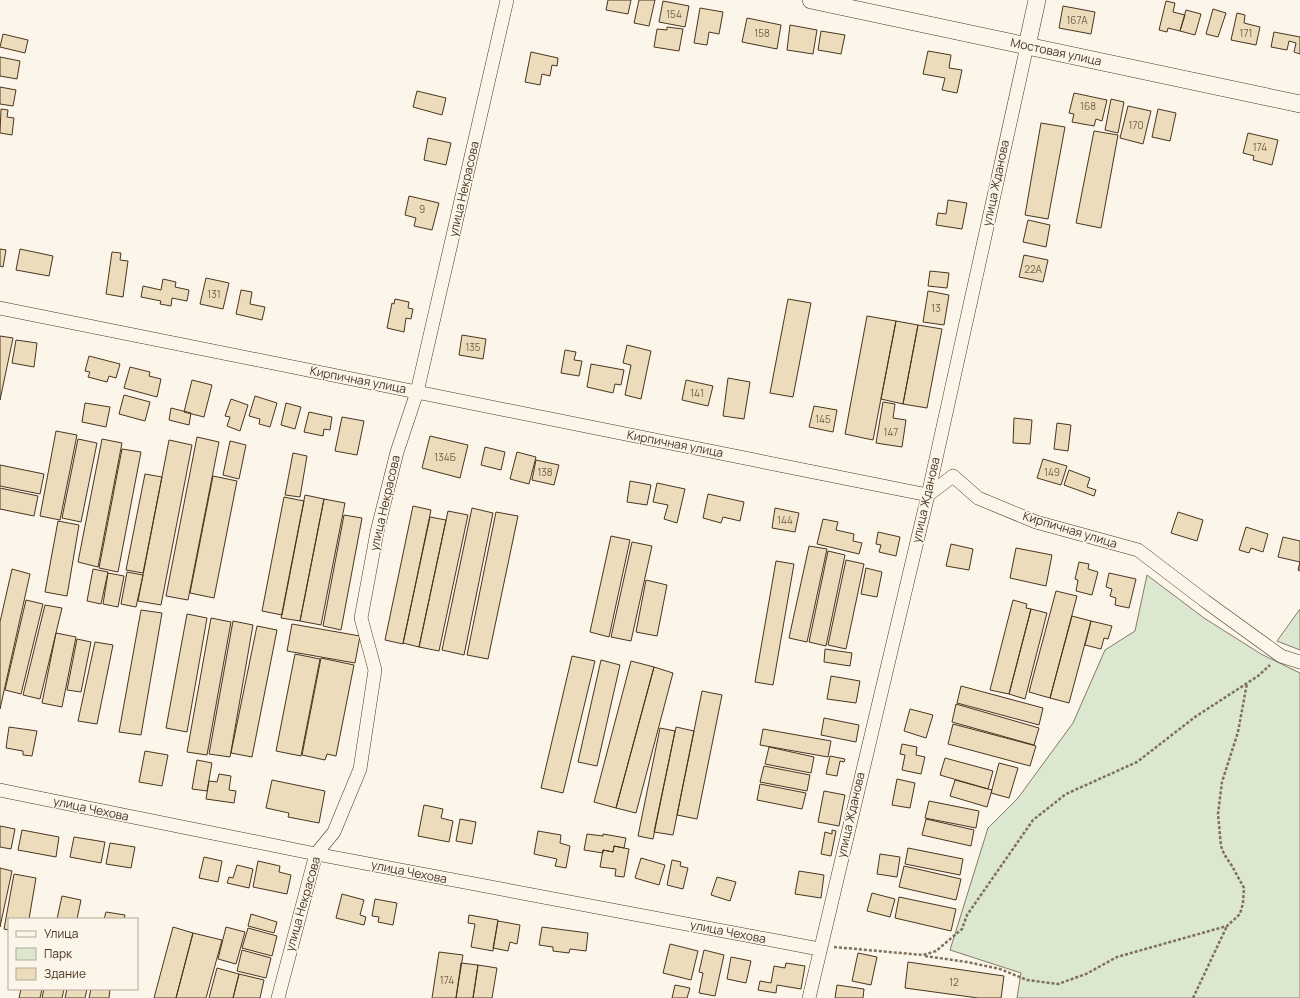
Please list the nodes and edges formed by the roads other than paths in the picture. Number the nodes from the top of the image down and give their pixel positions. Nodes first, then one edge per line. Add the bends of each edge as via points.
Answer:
1 (507, 0) edge
2 (812, 0) edge
3 (1037, 0) edge
4 (1027, 46) junction
5 (1300, 104) edge
6 (0, 308) edge
7 (417, 392) junction
8 (928, 495) junction
9 (1300, 662) edge
10 (0, 790) edge
11 (316, 854) junction
12 (820, 947) junction
13 (278, 998) edge
14 (809, 998) edge

1 - 7 street, улица Некрасова
2 - 4 street, Мостовая улица
3 - 4 street, улица Жданова
4 - 5 street, Мостовая улица
4 - 8 street, улица Жданова
6 - 7 street, Кирпичная улица
7 - 8 street, Кирпичная улица
7 - 11 street, улица Некрасова via 397,452 361,618 375,670 360,769 334,832
8 - 9 street, Кирпичная улица via 953,476 978,498 1036,522 1138,550 1281,656
8 - 12 street, улица Жданова
10 - 11 street, улица Чехова
11 - 12 street, улица Чехова
11 - 13 street, улица Некрасова
12 - 14 street, улица Жданова

